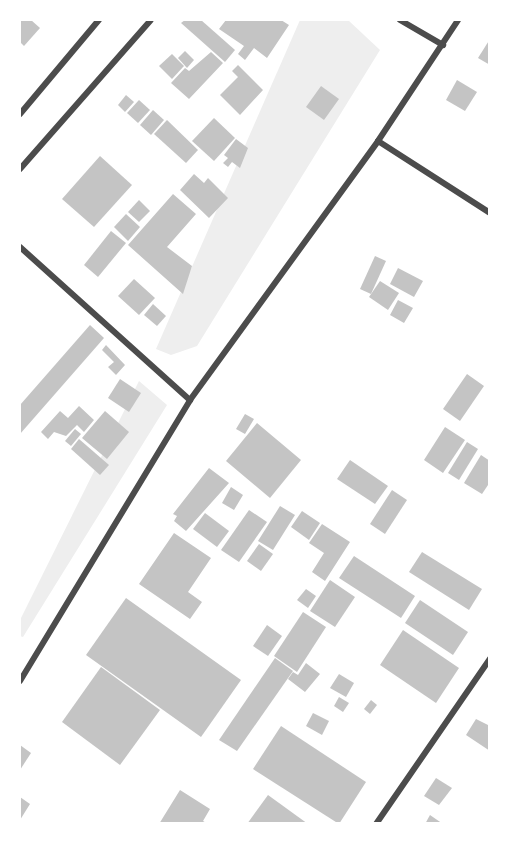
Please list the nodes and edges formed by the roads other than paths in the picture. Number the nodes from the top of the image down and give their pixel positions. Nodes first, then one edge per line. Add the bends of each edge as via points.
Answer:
1 (99, 20) edge
2 (151, 20) edge
3 (400, 20) edge
4 (458, 20) edge
5 (443, 45) junction
6 (20, 114) edge
7 (378, 141) junction
8 (20, 170) edge
9 (489, 213) edge
10 (20, 248) edge
11 (190, 400) junction
12 (489, 659) edge
13 (20, 677) edge
14 (376, 824) edge

1 - 6 street
2 - 8 street
3 - 5 street
4 - 5 street
5 - 7 street
7 - 9 street
7 - 11 street
10 - 11 street
11 - 13 street
12 - 14 street

